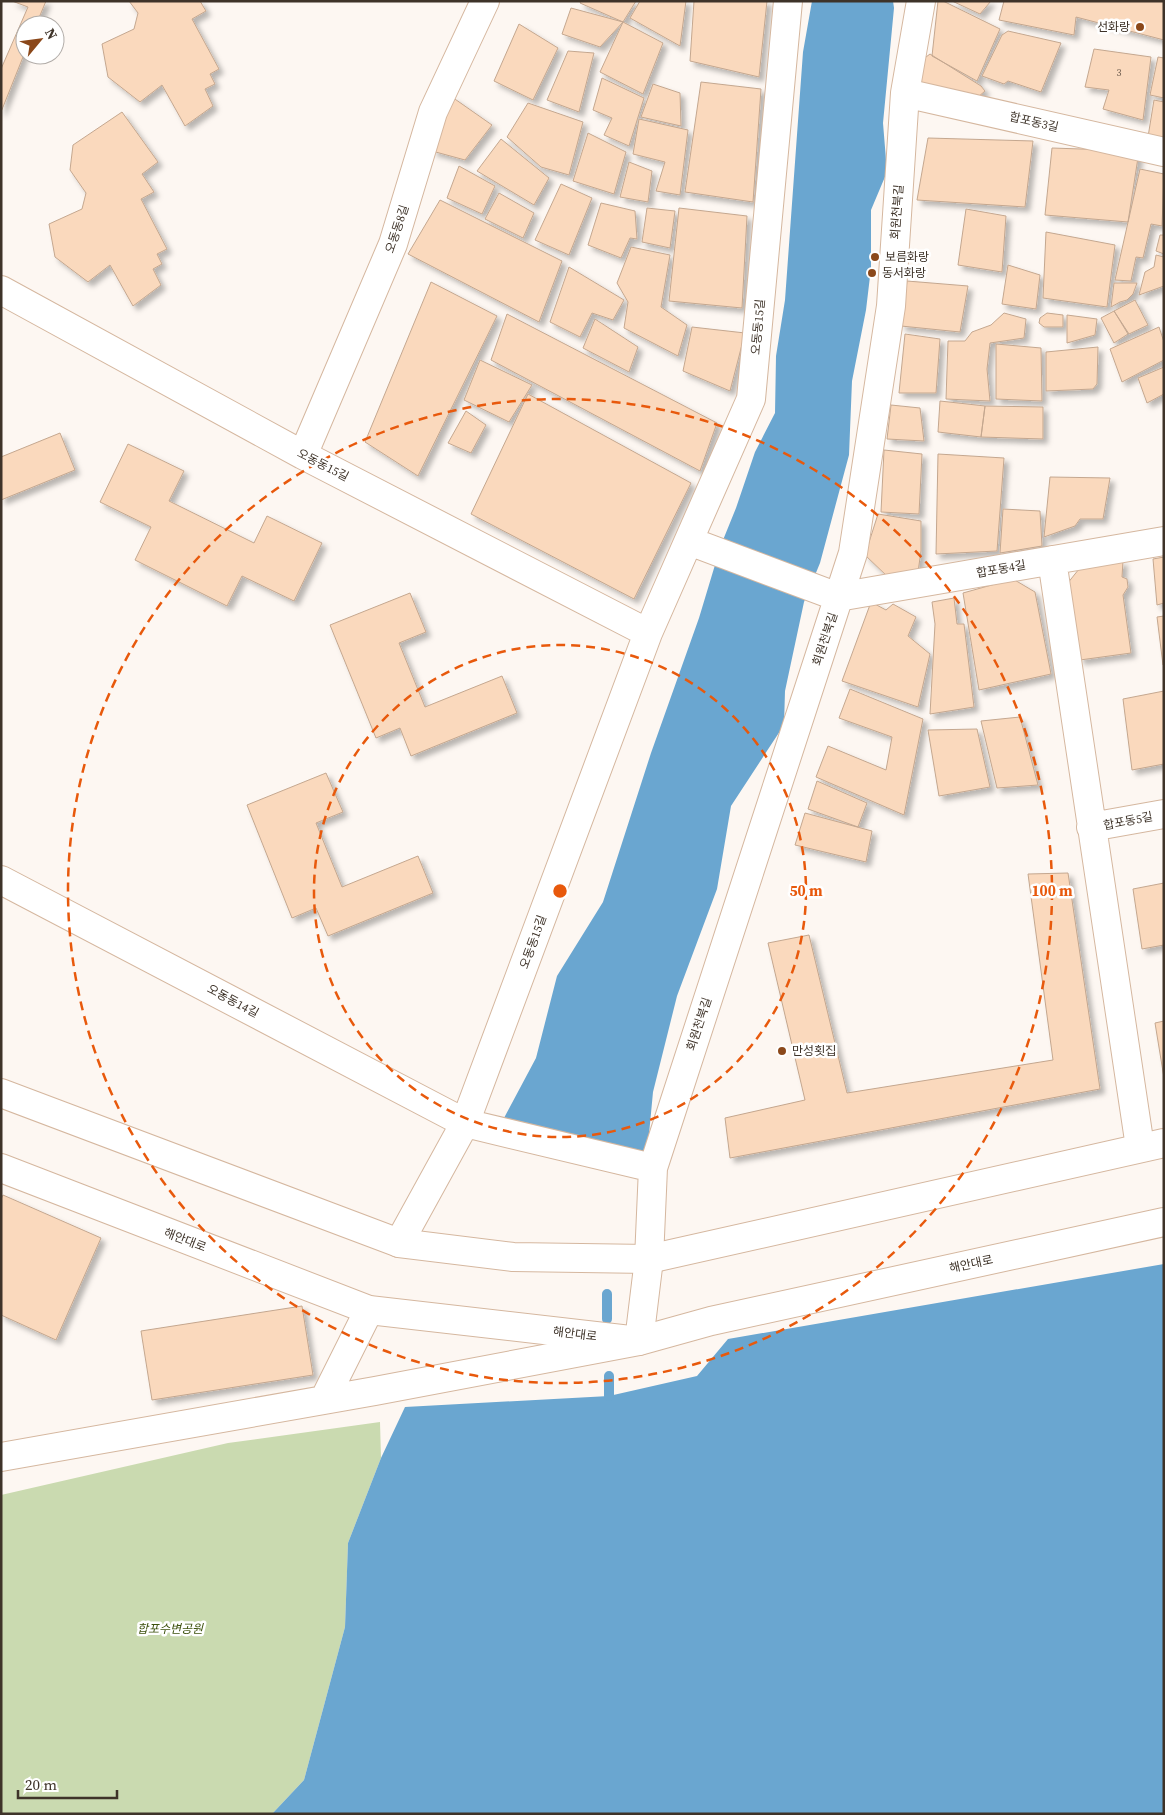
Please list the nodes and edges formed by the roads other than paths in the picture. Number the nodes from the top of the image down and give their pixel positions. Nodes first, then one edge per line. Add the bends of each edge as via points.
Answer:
1 (485, 1) edge
2 (788, 1) edge
3 (921, 1) edge
4 (904, 93) junction
5 (1164, 152) edge
6 (1, 290) edge
7 (303, 455) junction
8 (689, 541) junction
9 (1164, 541) edge
10 (1052, 560) junction
11 (838, 597) junction
12 (648, 632) junction
13 (1164, 814) edge
14 (1091, 828) junction
15 (1, 880) edge
16 (1, 1092) edge
17 (465, 1123) junction
18 (1152, 1145) edge
19 (1, 1168) edge
20 (653, 1168) junction
21 (1164, 1222) edge
22 (399, 1243) junction
23 (649, 1259) junction
24 (368, 1310) junction
25 (639, 1341) junction
26 (324, 1400) junction
27 (8, 1451) edge

1 - 7 street, 오동동8길 via 433,112 393,244
2 - 8 street, 오동동15길 via 751,399
3 - 4 street, 회원천북길
4 - 5 street, 합포동3길
4 - 11 street, 회원천북길 via 891,306 852,553
6 - 7 street, 오동동15길
7 - 12 street, 오동동15길
8 - 11 street
8 - 12 street, 오동동15길
9 - 10 street, 합포동4길
10 - 11 street, 합포동4길
10 - 14 street
11 - 20 street, 회원천북길
12 - 17 street, 오동동15길
13 - 14 street, 합포동5길
14 - 18 street
15 - 17 street, 오동동14길
16 - 22 street
17 - 20 street, 오동동14길
17 - 22 street, 오동동15길
18 - 23 street
19 - 24 street, 해안대로
20 - 23 street, 회원천북길
21 - 25 street, 해안대로 via 711,1321
22 - 23 street via 512,1257
23 - 25 street, 회원천북길
24 - 25 street, 해안대로
24 - 26 street
25 - 26 street
26 - 27 street

